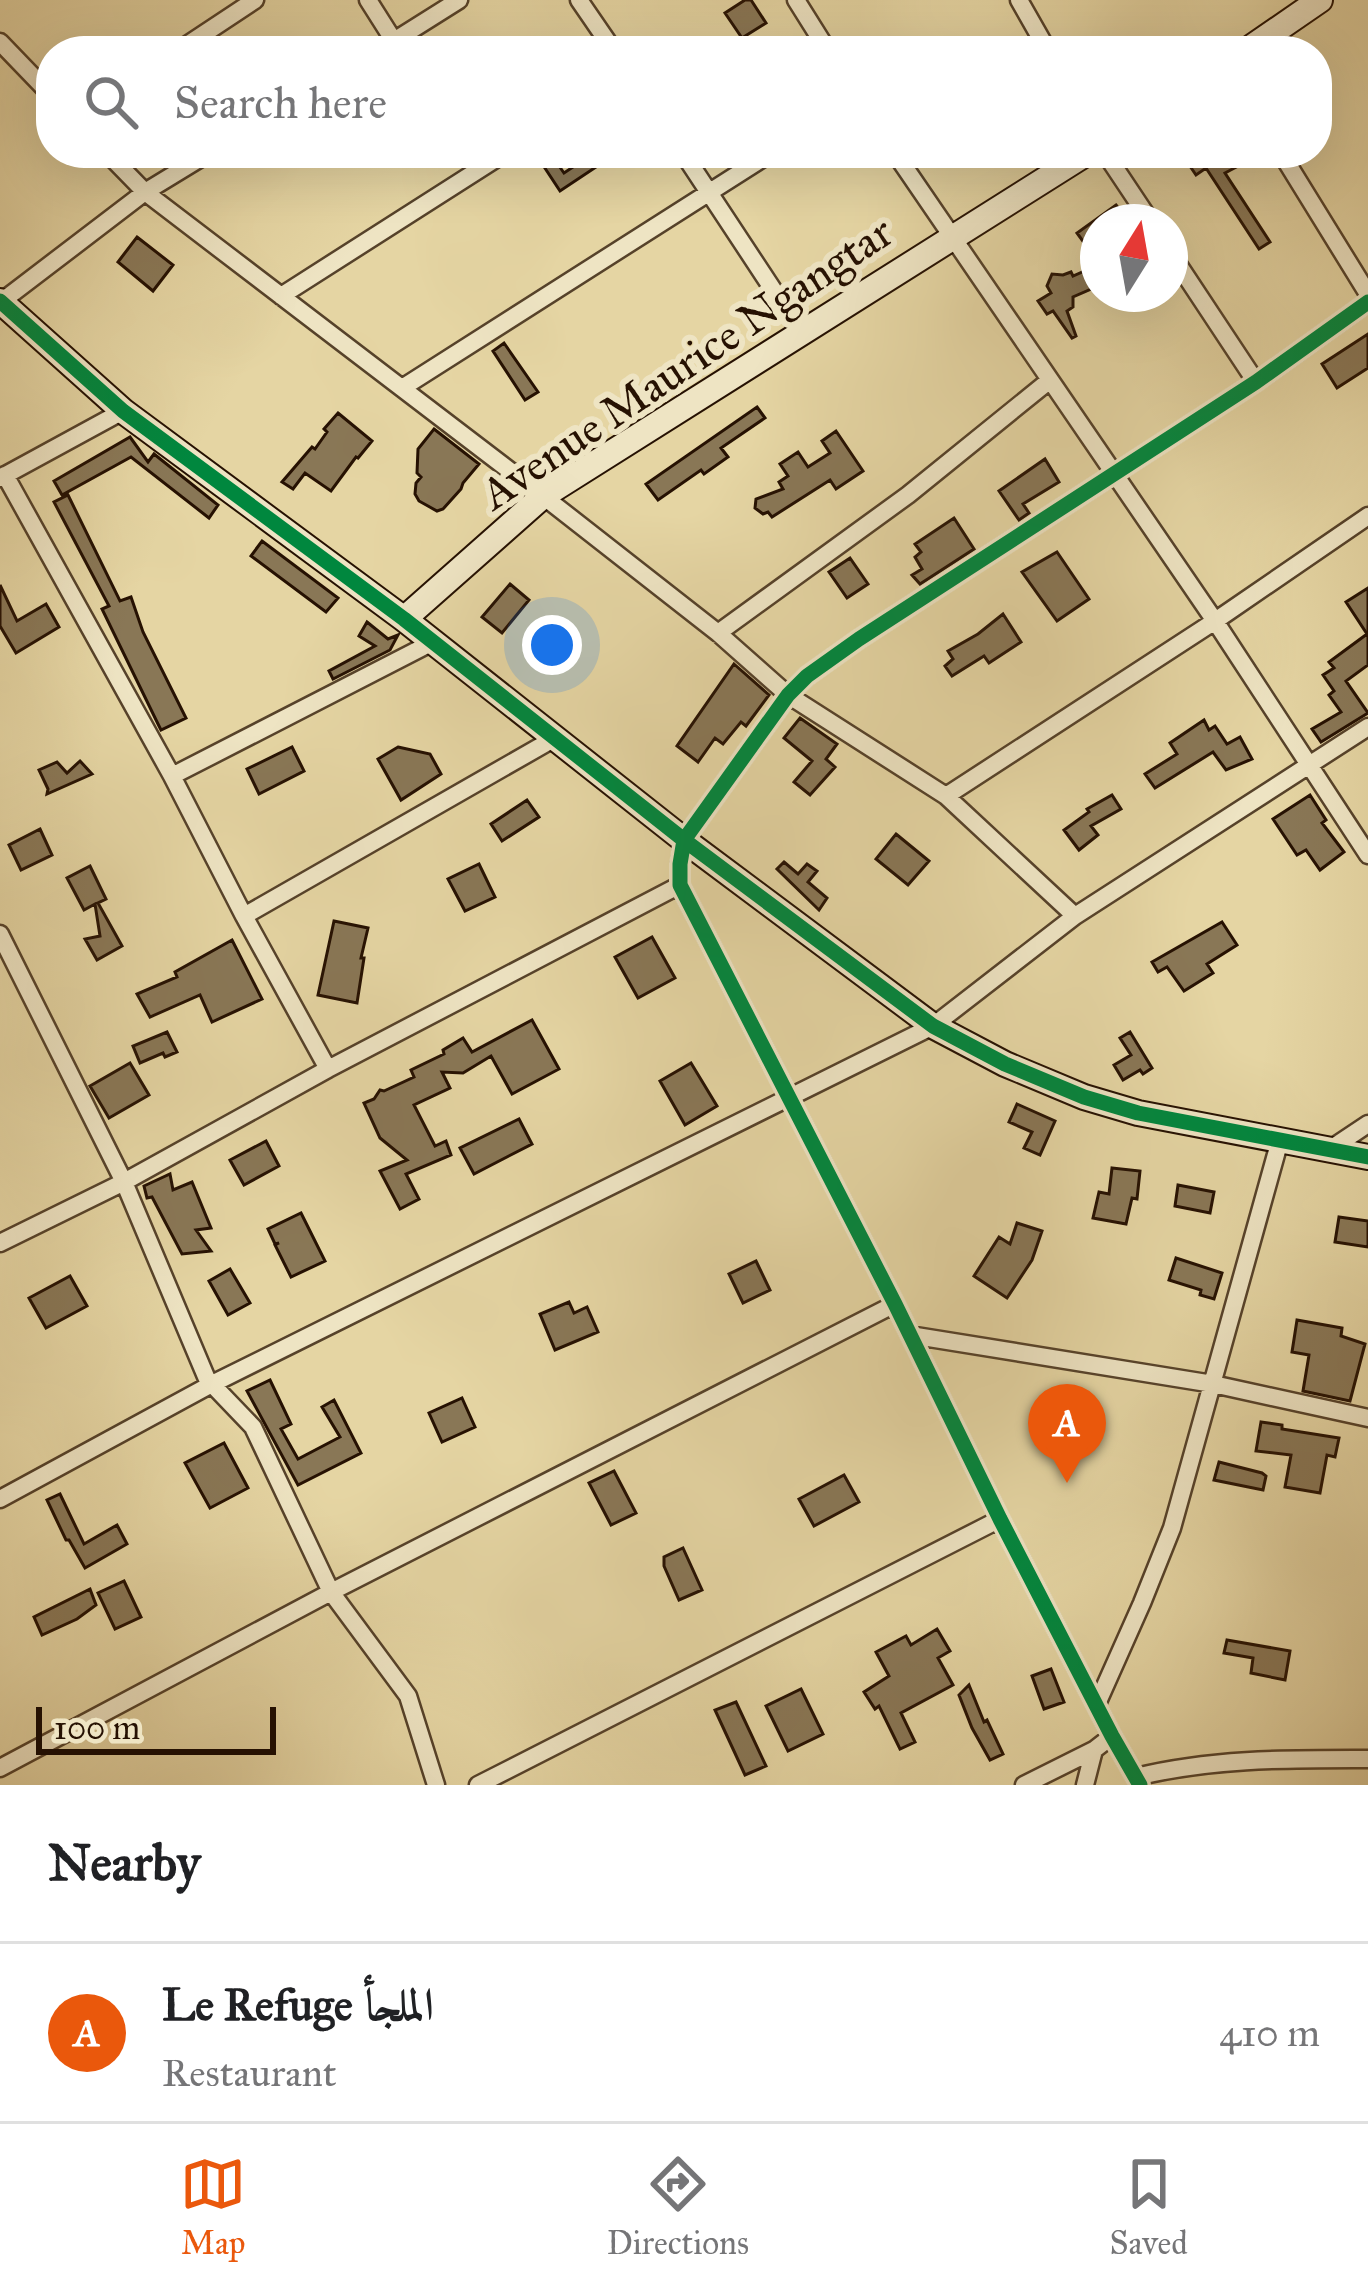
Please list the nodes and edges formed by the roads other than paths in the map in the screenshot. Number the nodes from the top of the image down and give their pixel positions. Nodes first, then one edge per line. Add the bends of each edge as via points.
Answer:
1 (255, 0) edge
2 (368, 0) edge
3 (459, 0) edge
4 (579, 0) edge
5 (796, 0) edge
6 (1019, 0) edge
7 (1320, 0) edge
8 (201, 36) edge
9 (382, 36) edge
10 (402, 36) edge
11 (604, 36) edge
12 (819, 36) edge
13 (1039, 36) edge
14 (1268, 36) edge
15 (0, 42) edge
16 (36, 79) edge
17 (122, 168) edge
18 (184, 168) edge
19 (482, 168) edge
20 (693, 168) edge
21 (746, 168) edge
22 (905, 168) edge
23 (1062, 168) edge
24 (1115, 168) edge
25 (1290, 168) edge
26 (708, 191) junction
27 (145, 192) junction
28 (1138, 204) edge
29 (951, 236) junction
30 (1188, 279) edge
31 (281, 296) junction
32 (1368, 298) edge
33 (1, 301) edge
34 (800, 332) junction
35 (1050, 380) junction
36 (1256, 382) junction
37 (402, 388) junction
38 (123, 412) junction
39 (1114, 474) junction
40 (2, 476) edge
41 (543, 496) junction
42 (1368, 516) edge
43 (404, 619) junction
44 (1214, 621) junction
45 (718, 633) junction
46 (433, 642) junction
47 (788, 694) junction
48 (1368, 727) edge
49 (555, 738) junction
50 (1309, 766) junction
51 (172, 776) junction
52 (946, 796) junction
53 (684, 840) junction
54 (1368, 855) edge
55 (680, 885) junction
56 (244, 916) junction
57 (1075, 916) junction
58 (0, 934) edge
59 (933, 1026) junction
60 (328, 1069) junction
61 (789, 1098) junction
62 (1368, 1124) edge
63 (1280, 1140) junction
64 (1329, 1150) junction
65 (1368, 1157) edge
66 (124, 1182) junction
67 (0, 1243) edge
68 (895, 1304) junction
69 (910, 1336) junction
70 (211, 1384) junction
71 (1213, 1384) junction
72 (1368, 1418) edge
73 (0, 1499) edge
74 (1000, 1519) junction
75 (332, 1592) junction
76 (1096, 1704) junction
77 (1112, 1736) junction
78 (1094, 1750) junction
79 (1368, 1760) edge
80 (0, 1768) edge
81 (1138, 1781) edge
82 (436, 1785) edge
83 (478, 1785) edge
84 (1024, 1785) edge
85 (1084, 1785) edge

1 - 8 street
2 - 9 street
3 - 10 street
4 - 11 street
5 - 12 street
6 - 13 street
7 - 14 street
15 - 16 street
17 - 27 street
18 - 27 street
19 - 31 street
20 - 26 street
21 - 26 street
22 - 29 street
23 - 29 street, Avenue Maurice Ngangtar
24 - 28 street
25 - 32 street
26 - 34 street
26 - 37 street
27 - 31 street
27 - 33 street
29 - 34 street, Avenue Maurice Ngangtar
29 - 35 street
30 - 36 street
31 - 37 street
32 - 36 street
33 - 38 street
34 - 41 street, Avenue Maurice Ngangtar
35 - 39 street
35 - 45 street
36 - 39 street
37 - 41 street
38 - 40 street
38 - 43 street
39 - 44 street
39 - 47 street
40 - 51 street
41 - 43 street, Avenue Maurice Ngangtar
41 - 45 street
42 - 44 street
43 - 46 street
44 - 50 street
44 - 52 street
45 - 47 street
46 - 49 street
46 - 51 street
47 - 52 street
47 - 53 street
48 - 50 street
49 - 53 street
49 - 56 street
50 - 54 street
50 - 57 street
51 - 56 street
52 - 57 street
53 - 55 street
53 - 59 street
55 - 60 street
55 - 61 street
56 - 60 street
57 - 59 street
58 - 66 street
59 - 61 street
59 - 63 street via 1084,1097
60 - 66 street
61 - 68 street
61 - 70 street
62 - 64 street
63 - 64 street
63 - 71 street
64 - 65 street
66 - 67 street
66 - 70 street
68 - 69 street
68 - 75 street
69 - 71 street
69 - 74 street
70 - 73 street
70 - 75 street via 253,1427
71 - 72 street
71 - 76 street via 1172,1528
74 - 76 street
74 - 83 street
75 - 80 street
75 - 82 street via 408,1696
76 - 77 street
77 - 78 street
77 - 81 street
78 - 84 street
78 - 85 street
79 - 81 street via 1180,1766

